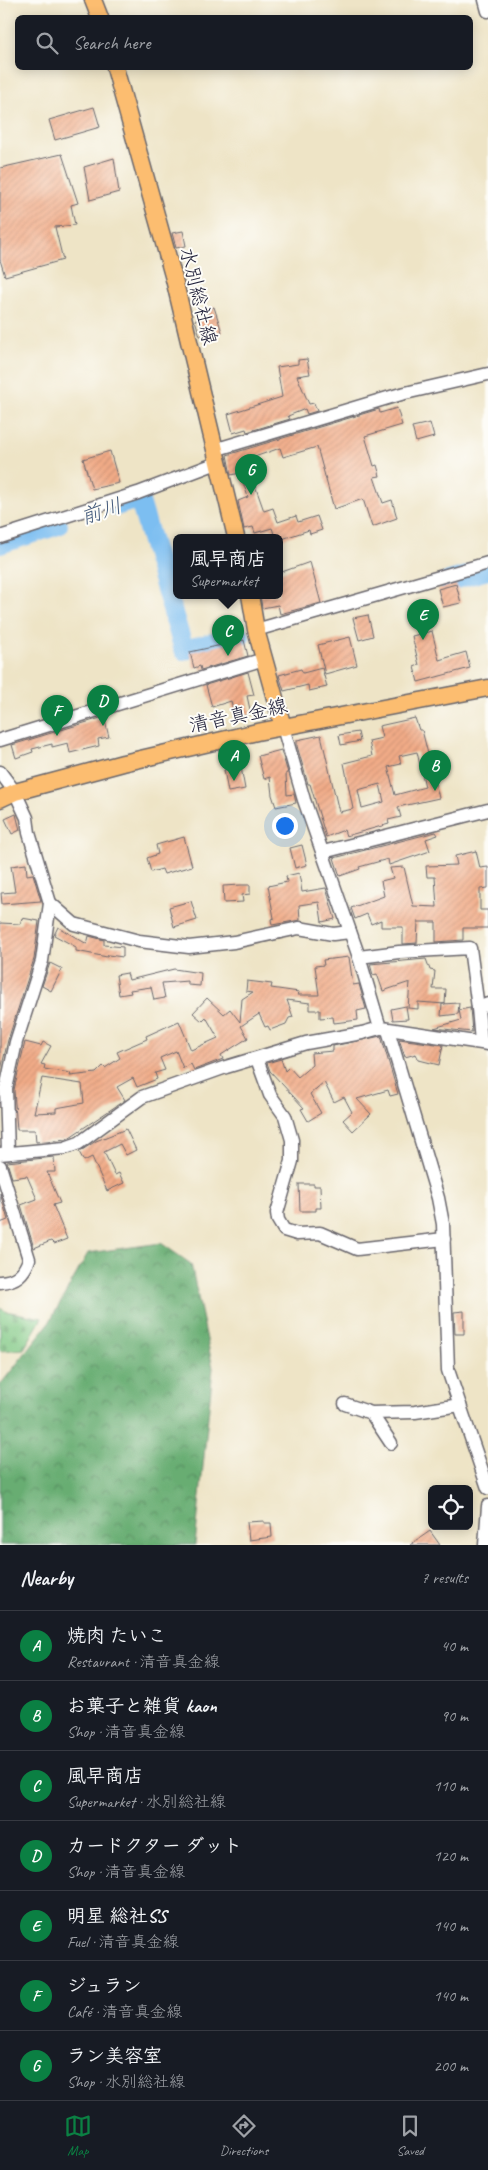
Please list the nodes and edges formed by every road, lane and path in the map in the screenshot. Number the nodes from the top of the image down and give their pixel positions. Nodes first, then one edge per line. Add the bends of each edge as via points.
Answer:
1 (93, 0) edge
2 (485, 0) edge
3 (488, 11) edge
4 (99, 15) edge
5 (116, 70) edge
6 (488, 374) edge
7 (215, 456) junction
8 (235, 534) edge
9 (0, 537) edge
10 (488, 563) edge
11 (251, 599) edge
12 (256, 630) junction
13 (264, 659) junction
14 (488, 688) edge
15 (283, 727) junction
16 (0, 740) edge
17 (0, 772) edge
18 (16, 792) junction
19 (0, 799) edge
20 (488, 810) edge
21 (323, 852) junction
22 (50, 903) junction
23 (350, 932) junction
24 (359, 957) junction
25 (483, 1006) edge
26 (384, 1029) junction
27 (484, 1043) edge
28 (258, 1059) junction
29 (4, 1154) edge
30 (0, 1166) edge
31 (444, 1239) junction
32 (0, 1282) edge
33 (345, 1404) dead end
34 (460, 1405) junction
35 (371, 1413) junction
36 (391, 1443) dead end
37 (488, 1488) edge
38 (488, 1506) edge
39 (484, 1545) edge

1 - 4 main road
2 - 3 street
5 - 7 main road, 水別総社線 via 174,279
6 - 7 street via 401,394
7 - 8 main road, 水別総社線
7 - 9 street via 138,493
10 - 12 street
11 - 12 main road
12 - 13 main road
13 - 15 main road
13 - 16 street
14 - 15 main road, 清音真金線
15 - 18 main road, 清音真金線 via 123,763
15 - 21 street
17 - 18 street
18 - 19 main road, 清音真金線
18 - 22 street via 27,818
20 - 21 street
21 - 23 street
22 - 23 street via 74,924 139,941 189,947 234,942 299,928 333,934
22 - 29 street via 42,961 16,1042 6,1089
23 - 24 street
24 - 25 street via 470,948
24 - 26 street
25 - 27 street
26 - 27 street
26 - 28 street via 306,1043
26 - 31 street via 438,1198
28 - 29 street via 142,1097 80,1143 65,1148
28 - 31 street via 270,1095 285,1116 292,1140 292,1161 277,1213 284,1230 297,1234 320,1234 357,1249
30 - 32 street via 29,1259 21,1276
31 - 34 street via 448,1370
33 - 35 street
34 - 35 street via 415,1412
34 - 37 street
35 - 36 street
38 - 39 street

